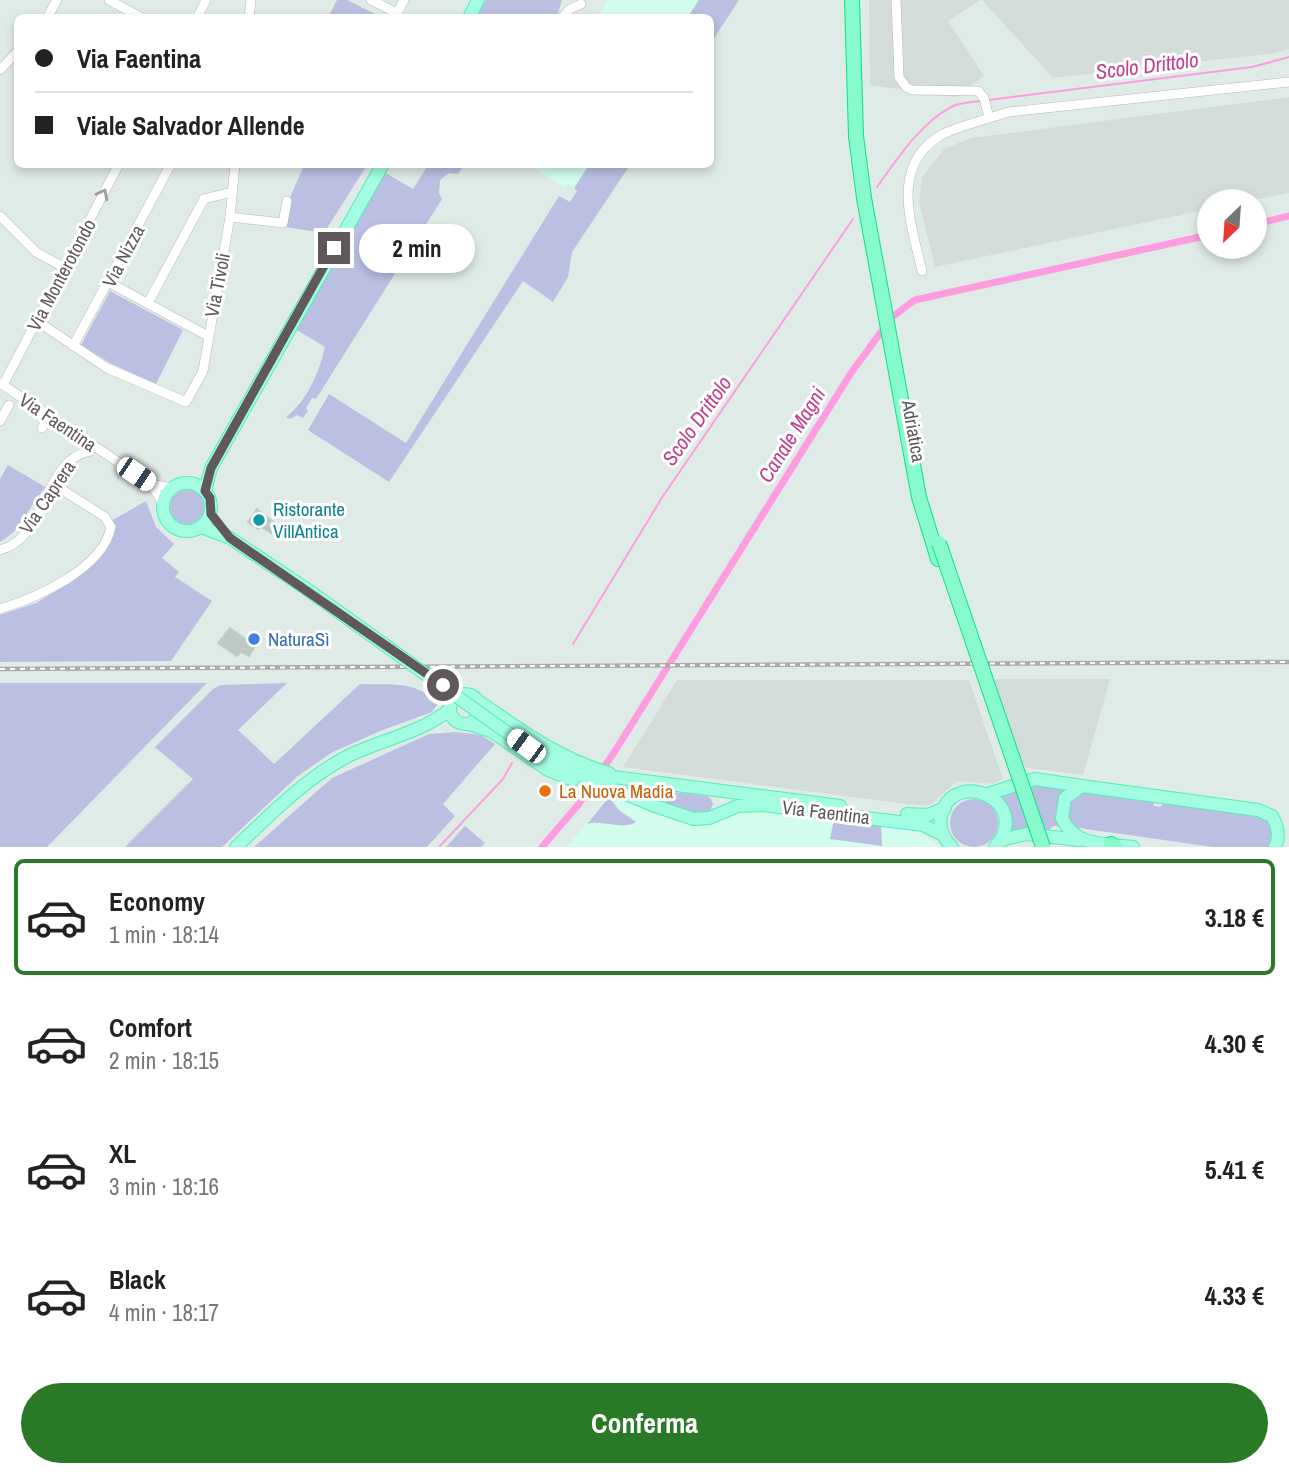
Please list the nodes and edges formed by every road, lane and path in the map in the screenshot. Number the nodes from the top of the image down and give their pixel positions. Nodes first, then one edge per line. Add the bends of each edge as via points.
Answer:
1 (110, 0) edge
2 (371, 0) edge
3 (404, 0) edge
4 (567, 0) edge
5 (852, 0) edge
6 (859, 0) edge
7 (896, 0) edge
8 (584, 2) edge
9 (135, 14) edge
10 (565, 14) edge
11 (14, 55) edge
12 (0, 69) edge
13 (1289, 82) edge
14 (989, 118) junction
15 (117, 168) edge
16 (169, 168) edge
17 (235, 168) edge
18 (381, 168) edge
19 (232, 192) junction
20 (287, 201) dead end
21 (0, 216) edge
22 (230, 216) junction
23 (65, 268) junction
24 (922, 271) dead end
25 (882, 275) junction
26 (108, 282) junction
27 (148, 303) junction
28 (37, 321) junction
29 (208, 336) junction
30 (74, 346) junction
31 (1, 384) edge
32 (9, 405) dead end
33 (50, 417) junction
34 (0, 421) edge
35 (42, 428) dead end
36 (94, 446) junction
37 (211, 468) junction
38 (191, 483) junction
39 (52, 484) junction
40 (150, 484) junction
41 (172, 488) junction
42 (205, 491) junction
43 (163, 504) junction
44 (211, 514) junction
45 (201, 527) junction
46 (230, 538) junction
47 (0, 550) edge
48 (0, 609) edge
49 (478, 701) junction
50 (450, 709) junction
51 (463, 723) junction
52 (424, 726) junction
53 (583, 775) junction
54 (610, 782) junction
55 (684, 786) junction
56 (1082, 786) junction
57 (712, 789) junction
58 (988, 794) junction
59 (717, 806) junction
60 (945, 808) junction
61 (1272, 816) junction
62 (709, 818) junction
63 (1289, 830) edge
64 (943, 835) junction
65 (1084, 841) junction
66 (998, 844) edge
67 (1114, 846) edge
68 (236, 847) edge
69 (952, 847) edge
70 (1035, 847) edge
71 (1043, 847) edge
72 (1133, 847) edge
73 (1275, 847) edge

1 - 9 street
2 - 3 street via 397,13
4 - 8 street
5 - 25 highway, Adriatica via 856,136
6 - 25 highway, Adriatica via 863,126
7 - 14 street via 899,77 906,87 971,89 982,95
8 - 10 street
11 - 12 street
13 - 14 street via 1009,112
14 - 24 street via 944,134 916,159 906,201
23 -> 15 street, Via Monterotondo
16 - 26 street, Via Nizza
17 - 19 street, Via Tivoli
18 - 37 main road
19 - 22 street, Via Tivoli
19 - 27 street via 204,199
20 - 22 street via 284,223
21 - 23 street via 36,253
22 - 29 street, Via Tivoli
23 - 28 street, Via Monterotondo
25 - 70 highway, Adriatica, bridge via 919,497
25 - 71 highway, Adriatica, bridge via 922,478 940,543
26 - 27 street
26 - 30 street, Via Nizza
27 - 29 street
28 - 30 street
28 - 31 street, Via Monterotondo
29 - 30 street, Via Tivoli via 203,371 186,402 107,368
31 - 33 street, Via Faentina
32 - 34 street
33 - 35 street
33 - 36 street, Via Faentina
36 - 39 street, Via Caprera via 78,453
36 - 40 street, Via Faentina
37 - 38 main road
37 - 42 main road
38 - 41 main road
38 - 42 main road
39 - 47 street, Via Caprera via 32,526 10,547
39 - 48 street via 105,517 111,527 109,536 88,563 65,581
40 - 41 street, Via Faentina
40 - 43 street, Via Faentina
41 - 43 main road
42 - 44 main road
43 - 45 main road via 166,520 178,530
44 - 45 main road
44 - 46 main road, Via Faentina
45 - 46 main road, Via Faentina
46 - 53 main road, Via Faentina, bridge via 526,746
49 - 50 main road via 462,695
49 - 51 main road via 478,718
49 - 53 main road
50 - 51 main road via 452,717
50 - 52 main road
51 - 52 main road
51 - 53 main road via 491,732 548,770
52 - 68 main road via 329,766
53 - 54 main road, Via Faentina
54 - 55 main road, Via Faentina
54 - 62 main road, Via Faentina via 649,810
55 - 57 main road, Via Faentina
55 - 59 main road via 707,794
56 - 58 main road via 1035,779
56 - 61 main road via 1258,810
56 - 65 main road via 1071,791 1061,808 1066,828
57 - 59 main road
57 - 60 main road, Via Faentina via 917,815
58 - 60 main road, Via Faentina via 966,792
58 - 66 main road via 1001,807 1006,824
59 - 62 main road
60 - 64 main road
61 - 63 main road
61 - 73 main road via 1278,832
62 - 64 main road, Via Faentina via 738,806 762,804 923,825
64 - 69 main road
65 - 66 main road via 1026,834
65 - 67 main road
67 - 72 main road

